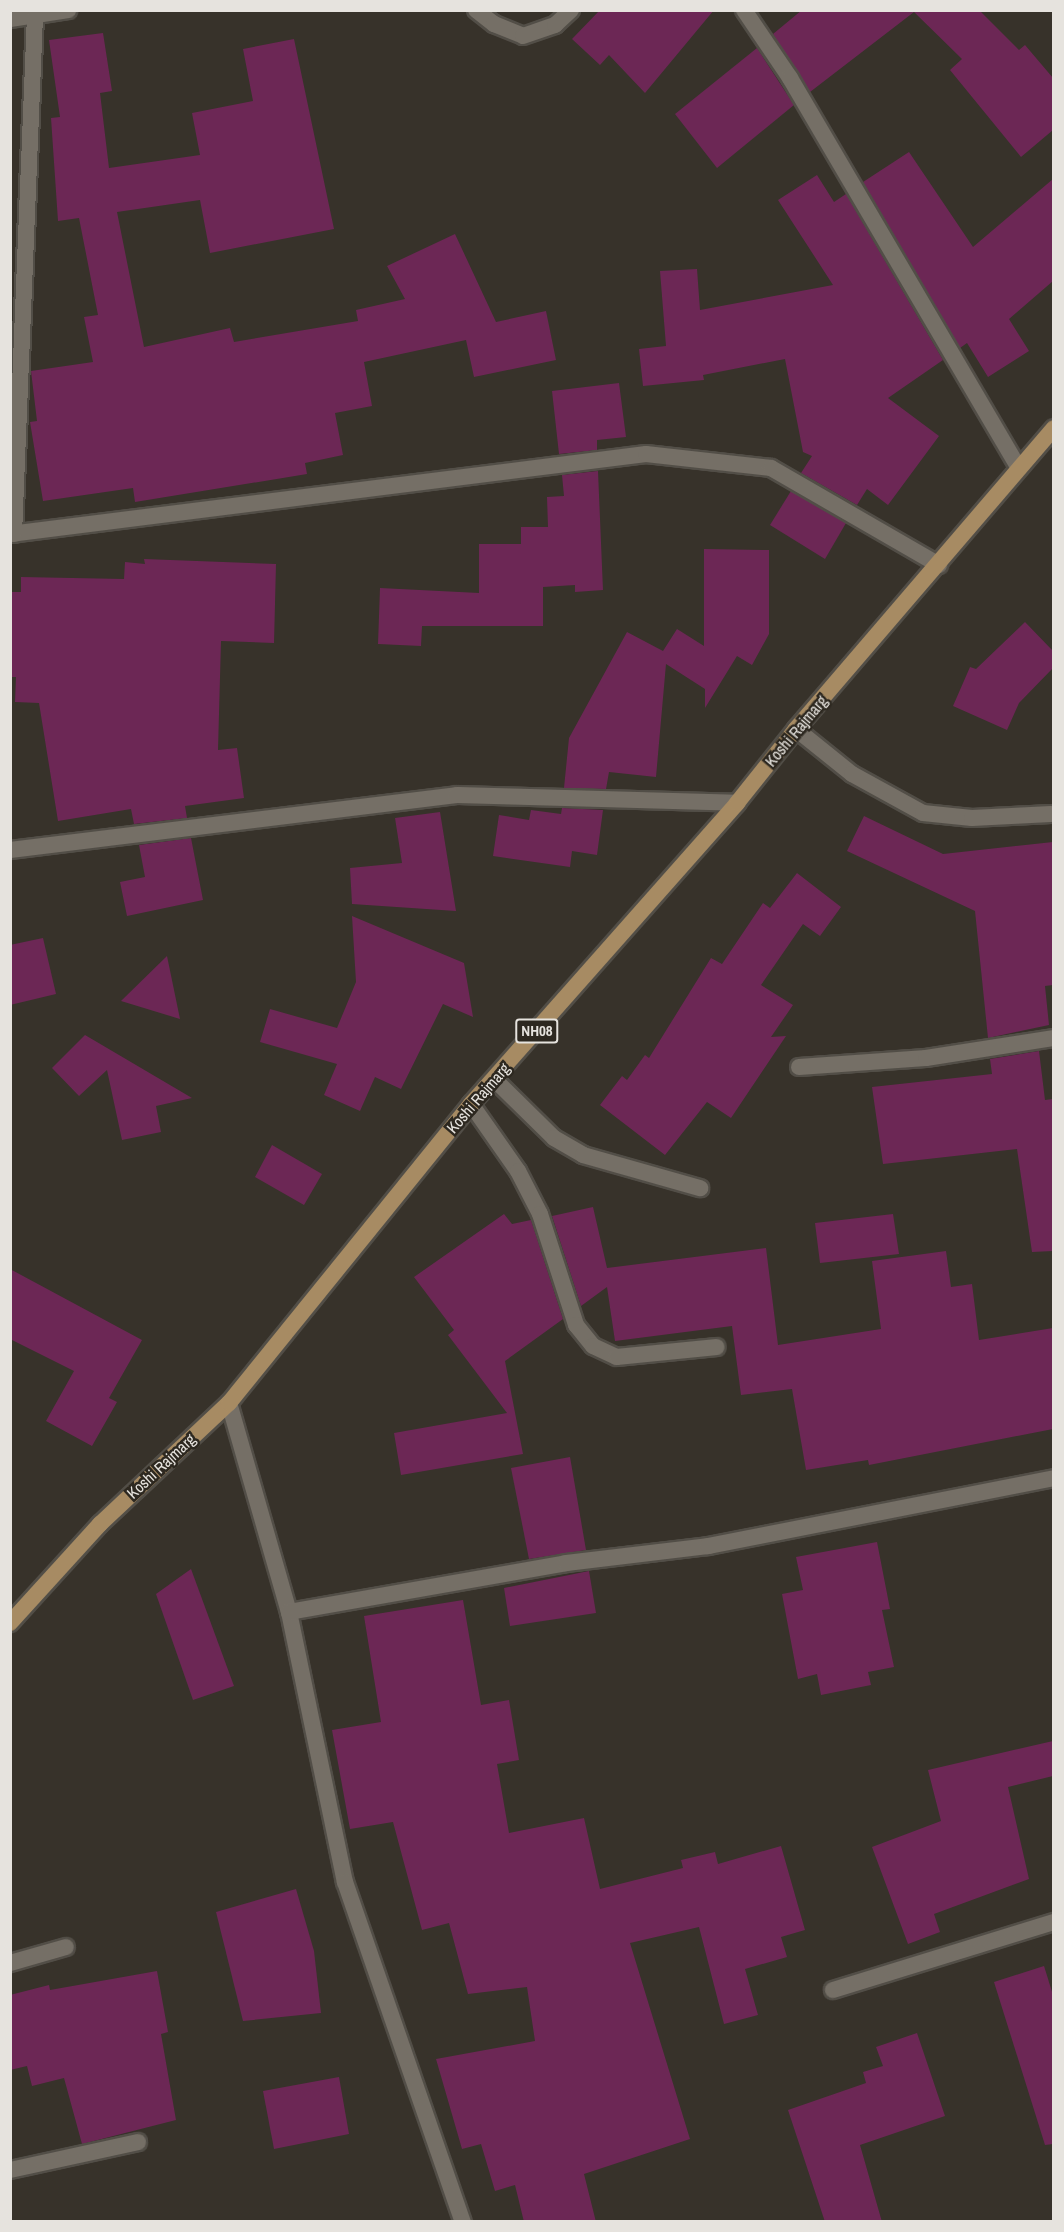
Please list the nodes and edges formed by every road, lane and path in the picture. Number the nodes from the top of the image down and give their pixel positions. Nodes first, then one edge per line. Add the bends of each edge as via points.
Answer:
1 (68, 10) edge
2 (476, 10) edge
3 (571, 10) edge
4 (744, 10) edge
5 (35, 16) junction
6 (10, 19) edge
7 (1053, 428) edge
8 (1020, 468) junction
9 (12, 534) edge
10 (939, 566) junction
11 (796, 729) junction
12 (737, 803) junction
13 (1051, 814) dead end
14 (10, 850) edge
15 (1053, 1038) edge
16 (799, 1067) dead end
17 (494, 1079) junction
18 (471, 1104) junction
19 (700, 1188) dead end
20 (717, 1347) dead end
21 (229, 1403) junction
22 (1053, 1478) edge
23 (289, 1612) junction
24 (10, 1623) edge
25 (1053, 1922) edge
26 (66, 1947) dead end
27 (10, 1963) edge
28 (833, 1990) dead end
29 (138, 2142) dead end
30 (10, 2170) edge
31 (463, 2222) edge

1 - 5 street
2 - 3 street via 494,24 523,36 555,25
4 - 8 street via 790,78
5 - 6 street
5 - 9 street
7 - 8 main road, Koshi Rajmarg / NH08
8 - 10 main road, Koshi Rajmarg / NH08
9 - 10 street via 646,454 771,468
10 - 11 main road, Koshi Rajmarg / NH08
11 - 12 main road, Koshi Rajmarg / NH08
11 - 13 street via 852,774 923,813 972,818
12 - 14 street via 458,795
12 - 17 main road, Koshi Rajmarg / NH08
15 - 16 street via 926,1058
17 - 18 main road, Koshi Rajmarg / NH08
17 - 19 street via 554,1138 583,1155
18 - 20 street via 518,1171 540,1214 576,1325 593,1346 617,1357
18 - 21 main road, Koshi Rajmarg / NH08
21 - 23 street
21 - 24 main road, Koshi Rajmarg / NH08 via 100,1524
22 - 23 street via 708,1546 566,1563
23 - 31 street via 345,1882
25 - 28 street
26 - 27 street
29 - 30 street

